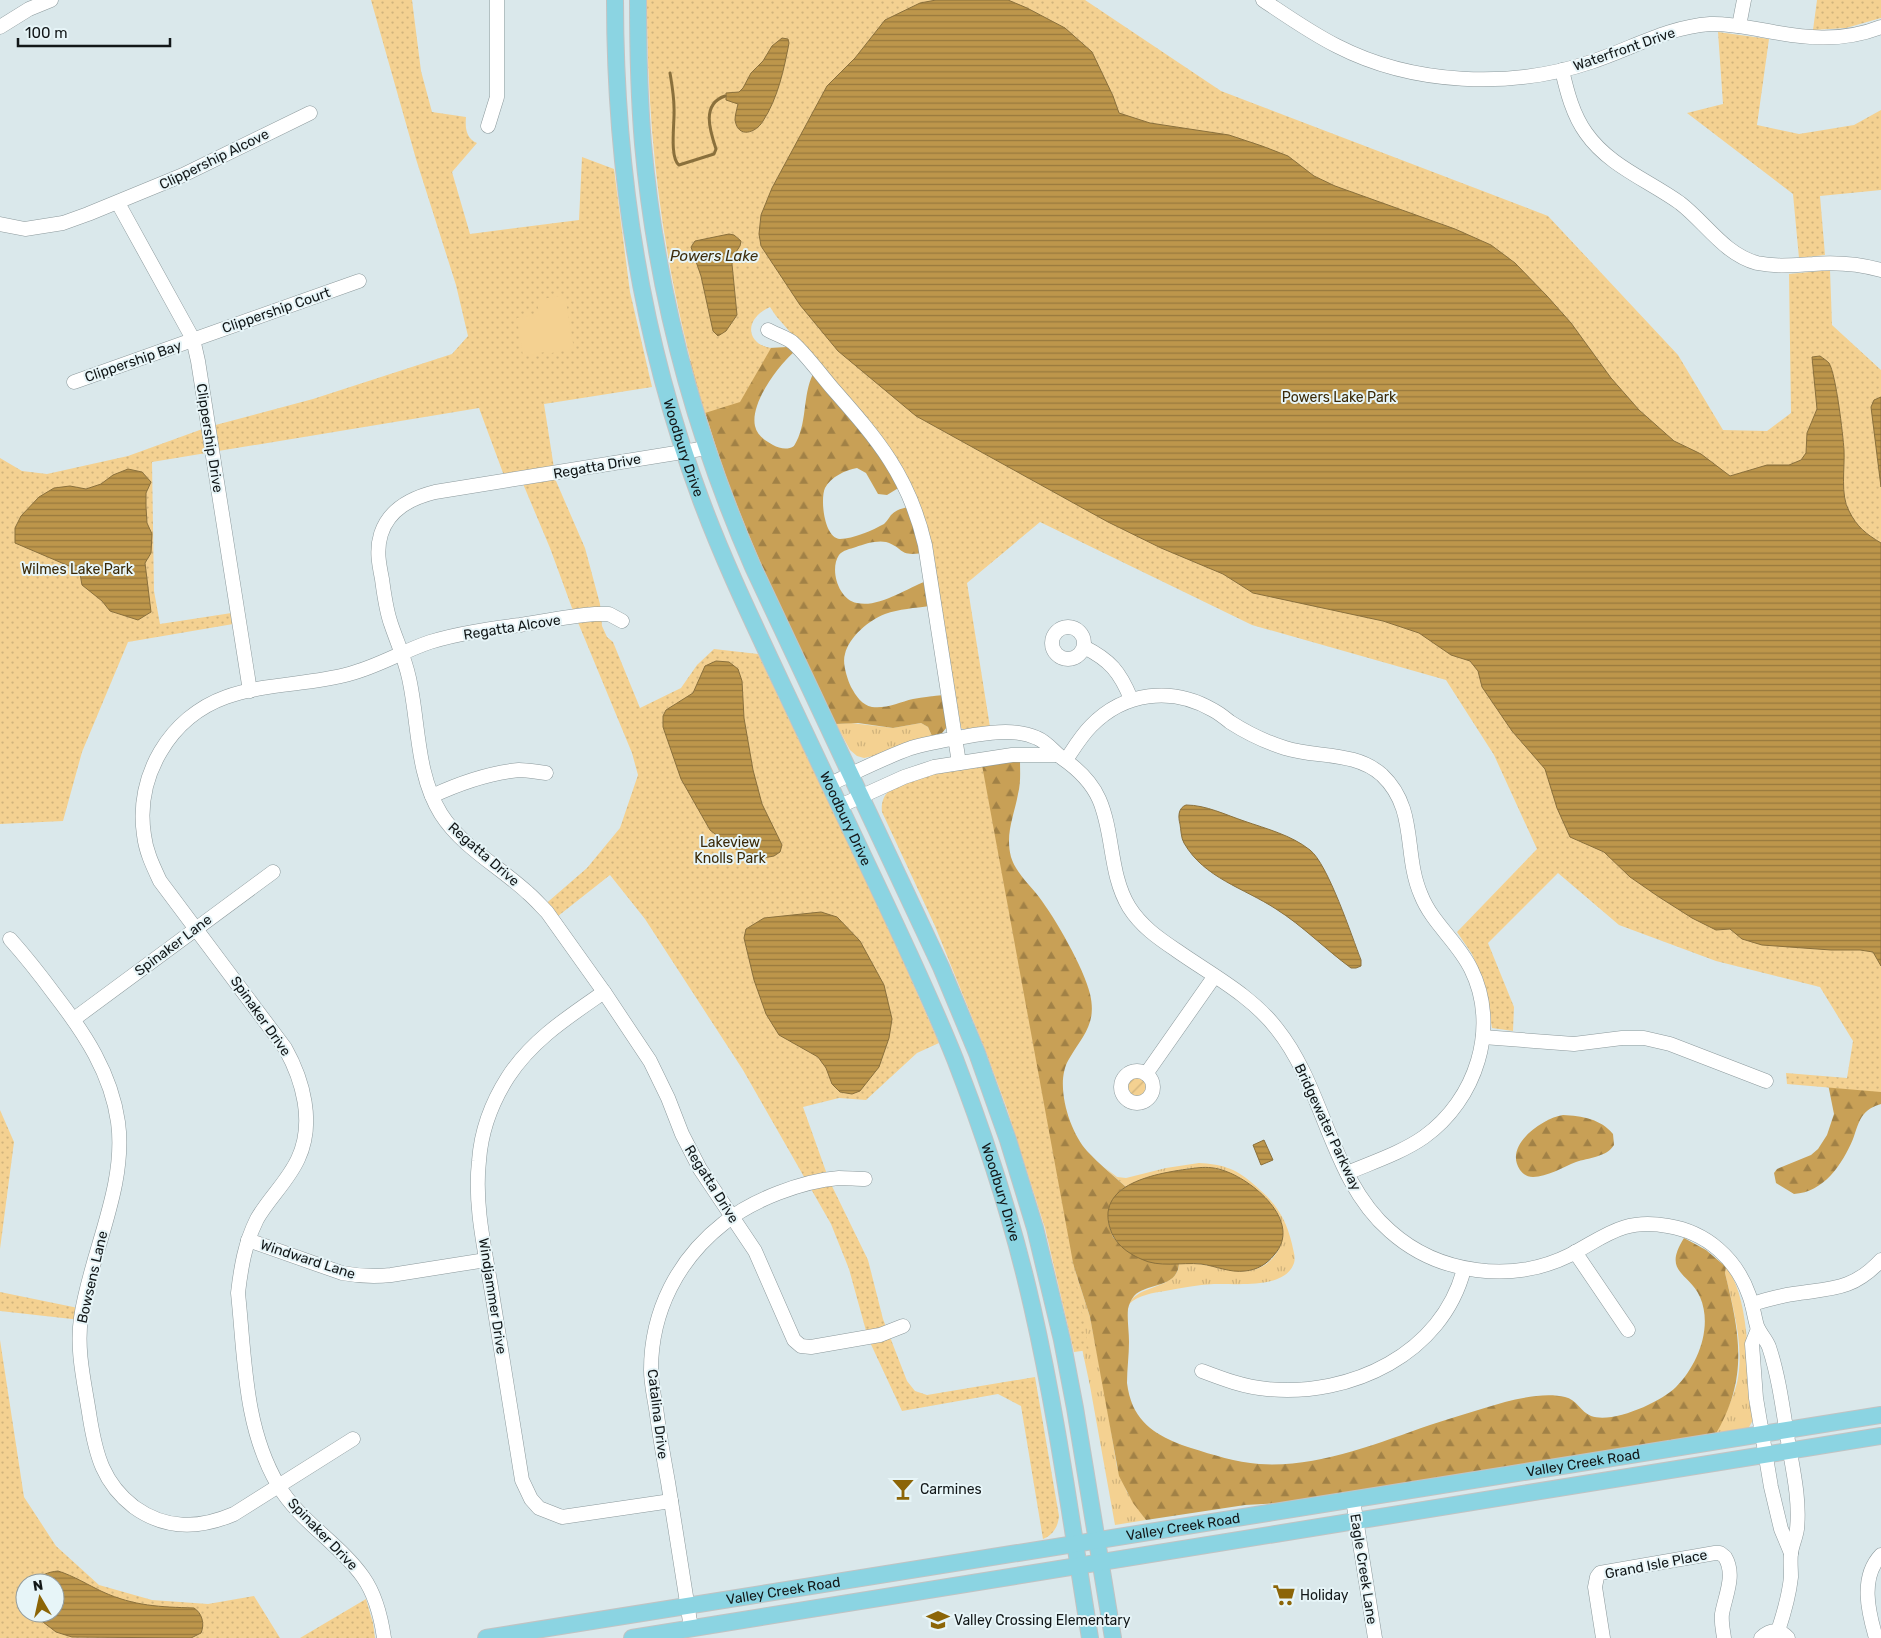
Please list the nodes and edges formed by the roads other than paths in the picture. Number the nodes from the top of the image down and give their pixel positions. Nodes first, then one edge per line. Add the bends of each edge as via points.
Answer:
1 (51, 0) edge
2 (497, 0) edge
3 (615, 0) edge
4 (638, 0) edge
5 (1263, 0) edge
6 (1744, 0) edge
7 (1739, 26) junction
8 (0, 27) edge
9 (1881, 27) edge
10 (1562, 70) junction
11 (310, 113) dead end
12 (488, 126) dead end
13 (118, 203) junction
14 (0, 224) edge
15 (1881, 270) edge
16 (359, 281) dead end
17 (768, 330) dead end
18 (193, 340) junction
19 (74, 382) dead end
20 (707, 448) junction
21 (684, 452) junction
22 (622, 621) dead end
23 (1084, 647) dead end
24 (402, 652) junction
25 (250, 691) junction
26 (1131, 699) junction
27 (956, 738) junction
28 (1062, 758) junction
29 (959, 763) junction
30 (546, 773) dead end
31 (850, 775) junction
32 (830, 784) junction
33 (432, 796) junction
34 (861, 796) junction
35 (840, 806) junction
36 (273, 872) dead end
37 (196, 928) junction
38 (10, 939) dead end
39 (1214, 977) junction
40 (604, 992) junction
41 (74, 1020) junction
42 (1483, 1037) junction
43 (1146, 1074) dead end
44 (1766, 1081) dead end
45 (1347, 1174) junction
46 (866, 1179) dead end
47 (733, 1216) junction
48 (248, 1240) junction
49 (1575, 1252) junction
50 (486, 1260) junction
51 (1881, 1260) edge
52 (1464, 1268) junction
53 (1752, 1304) junction
54 (904, 1326) dead end
55 (1758, 1329) junction
56 (1628, 1330) dead end
57 (1202, 1371) dead end
58 (1881, 1415) edge
59 (1787, 1430) junction
60 (1762, 1434) junction
61 (1881, 1436) edge
62 (353, 1439) dead end
63 (1790, 1451) junction
64 (1766, 1455) junction
65 (279, 1487) junction
66 (1353, 1500) junction
67 (671, 1501) junction
68 (1357, 1521) junction
69 (1097, 1540) junction
70 (1075, 1544) junction
71 (1791, 1553) junction
72 (1881, 1555) edge
73 (1101, 1562) junction
74 (1078, 1566) junction
75 (688, 1606) junction
76 (691, 1628) junction
77 (1783, 1635) edge
78 (384, 1638) edge
79 (486, 1638) edge
80 (632, 1638) edge
81 (1090, 1638) edge
82 (1113, 1638) edge
83 (1375, 1638) edge
84 (1603, 1638) edge
85 (1724, 1638) edge
86 (1761, 1638) edge
87 (1876, 1638) edge

1 - 8 street
2 - 12 street via 497,98
3 - 21 main road, Woodbury Drive via 619,124 632,239 653,344
4 - 20 main road, Woodbury Drive via 642,129 655,236 674,334
5 - 10 street, Waterfront Drive via 1309,31 1339,46 1363,57 1414,72 1445,77 1503,79
6 - 7 street
7 - 9 street, Waterfront Drive via 1826,39 1854,36
7 - 10 street, Waterfront Drive via 1712,24 1677,29
10 - 15 street via 1575,114 1597,147 1611,160 1681,204 1739,256 1772,266 1847,264
11 - 13 street, Clippership Alcove via 183,176
13 - 14 street, Clippership Alcove via 63,223 41,227 25,229
13 - 18 street, Clippership Drive
16 - 18 street, Clippership Court
17 - 27 street via 792,343 868,429 895,465 908,490 926,550
18 - 19 street, Clippership Bay
18 - 25 street, Clippership Drive
20 - 21 street, Regatta Drive
20 - 31 main road, Woodbury Drive via 753,567
21 - 24 street, Regatta Drive via 435,492 400,506 381,533 378,561 391,623
21 - 32 main road, Woodbury Drive via 725,561
22 - 24 street, Regatta Alcove via 605,614 586,614 479,631
23 - 26 street via 1114,667 1123,678
24 - 25 street, Spinaker Drive via 350,674
24 - 33 street, Regatta Drive via 423,768
25 - 37 street, Spinaker Drive via 226,697 185,721 160,751 150,771 144,795 142,814 149,858 160,881
26 - 28 street via 1104,714
26 - 42 street via 1166,695 1197,701 1265,741 1303,752 1354,759 1381,775 1402,802 1413,875 1421,896 1462,954 1478,985
27 - 28 street, Bridgewater Parkway via 996,732 1019,733 1042,740
27 - 29 street
27 - 31 street, Bridgewater Parkway via 907,750
28 - 29 street via 1017,754
28 - 39 street, Bridgewater Parkway via 1084,776 1100,800 1118,882 1132,912 1156,937
29 - 34 street via 914,773
30 - 33 street via 520,770 488,776
31 - 32 street, Bridgewater Parkway
31 - 34 main road, Woodbury Drive
32 - 35 main road, Woodbury Drive
33 - 40 street, Regatta Drive via 449,825 547,912
34 - 35 street
34 - 69 main road, Woodbury Drive via 956,1003 988,1081 1018,1168 1061,1332
35 - 70 main road, Woodbury Drive via 933,1005 992,1163 1036,1326
36 - 37 street, Spinaker Lane
37 - 41 street, Spinaker Lane
37 - 48 street, Spinaker Drive via 285,1048 301,1082 304,1099 305,1128 299,1158 258,1218
38 - 41 street, Bowsens Lane
39 - 43 street
39 - 45 street, Bridgewater Parkway via 1260,1010 1284,1037
40 - 47 street, Regatta Drive via 650,1061 700,1170
40 - 50 street, Windjammer Drive via 539,1040 522,1057 498,1095 482,1139 479,1161 478,1183
41 - 65 street, Bowsens Lane via 104,1071 114,1101 119,1132 116,1176 84,1300 80,1332 81,1360 98,1461 115,1489 128,1502 142,1513 179,1525 216,1522
42 - 44 street via 1570,1044 1622,1038 1649,1039 1674,1045
42 - 45 street via 1469,1085 1442,1122 1414,1143
45 - 52 street, Bridgewater Parkway via 1382,1225 1432,1258
46 - 47 street, Catalina Drive via 839,1178 814,1182 769,1197
47 - 54 street, Regatta Drive via 755,1251 794,1340 802,1346 880,1335
47 - 67 street, Catalina Drive via 712,1232 685,1263 665,1298 657,1320 651,1371
48 - 50 street, Windward Lane via 355,1276 376,1277
48 - 65 street, Spinaker Drive via 238,1293 251,1415 257,1440
49 - 52 street, Bridgewater Parkway via 1548,1264 1519,1270 1495,1272
49 - 53 street, Bridgewater Parkway via 1621,1228 1650,1224 1678,1228 1706,1240 1727,1256 1741,1276
49 - 56 street
50 - 67 street, Windjammer Drive via 522,1480 531,1499 539,1508 562,1517
51 - 53 street via 1860,1277 1837,1288
52 - 57 street via 1452,1302 1431,1331 1398,1358 1364,1376 1325,1387 1279,1390 1244,1386
53 - 55 street, Bridgewater Parkway
55 - 59 street, Bridgewater Parkway via 1767,1342
55 - 60 street, Bridgewater Parkway via 1752,1344
58 - 59 main road, Valley Creek Road
59 - 60 main road, Valley Creek Road
59 - 63 street, Bridgewater Parkway
60 - 64 street, Bridgewater Parkway
60 - 66 main road, Valley Creek Road
61 - 63 main road, Valley Creek Road
62 - 65 street, Bowsens Lane
63 - 64 main road, Valley Creek Road
63 - 71 street, Bridgewater Parkway via 1797,1515
64 - 68 main road, Valley Creek Road
64 - 71 street, Bridgewater Parkway via 1781,1529
65 - 78 street, Spinaker Drive via 301,1515 364,1578 373,1595
66 - 68 street, Eagle Creek Lane
66 - 69 main road, Valley Creek Road
67 - 75 street, Catalina Drive
68 - 73 main road, Valley Creek Road
68 - 83 street, Eagle Creek Lane
69 - 70 main road, Valley Creek Road
69 - 73 main road, Woodbury Drive
70 - 74 main road, Woodbury Drive
70 - 75 main road, Valley Creek Road
71 - 77 street
72 - 87 street via 1871,1569 1867,1590
73 - 74 main road, Valley Creek Road
73 - 82 main road, Woodbury Drive
74 - 76 main road, Valley Creek Road
74 - 81 main road, Woodbury Drive
75 - 76 street, Catalina Drive
75 - 79 main road, Valley Creek Road
76 - 80 main road, Valley Creek Road
77 - 86 street via 1768,1632
84 - 85 street, Grand Isle Place via 1595,1587 1600,1573 1715,1553 1725,1557 1730,1570 1722,1616

